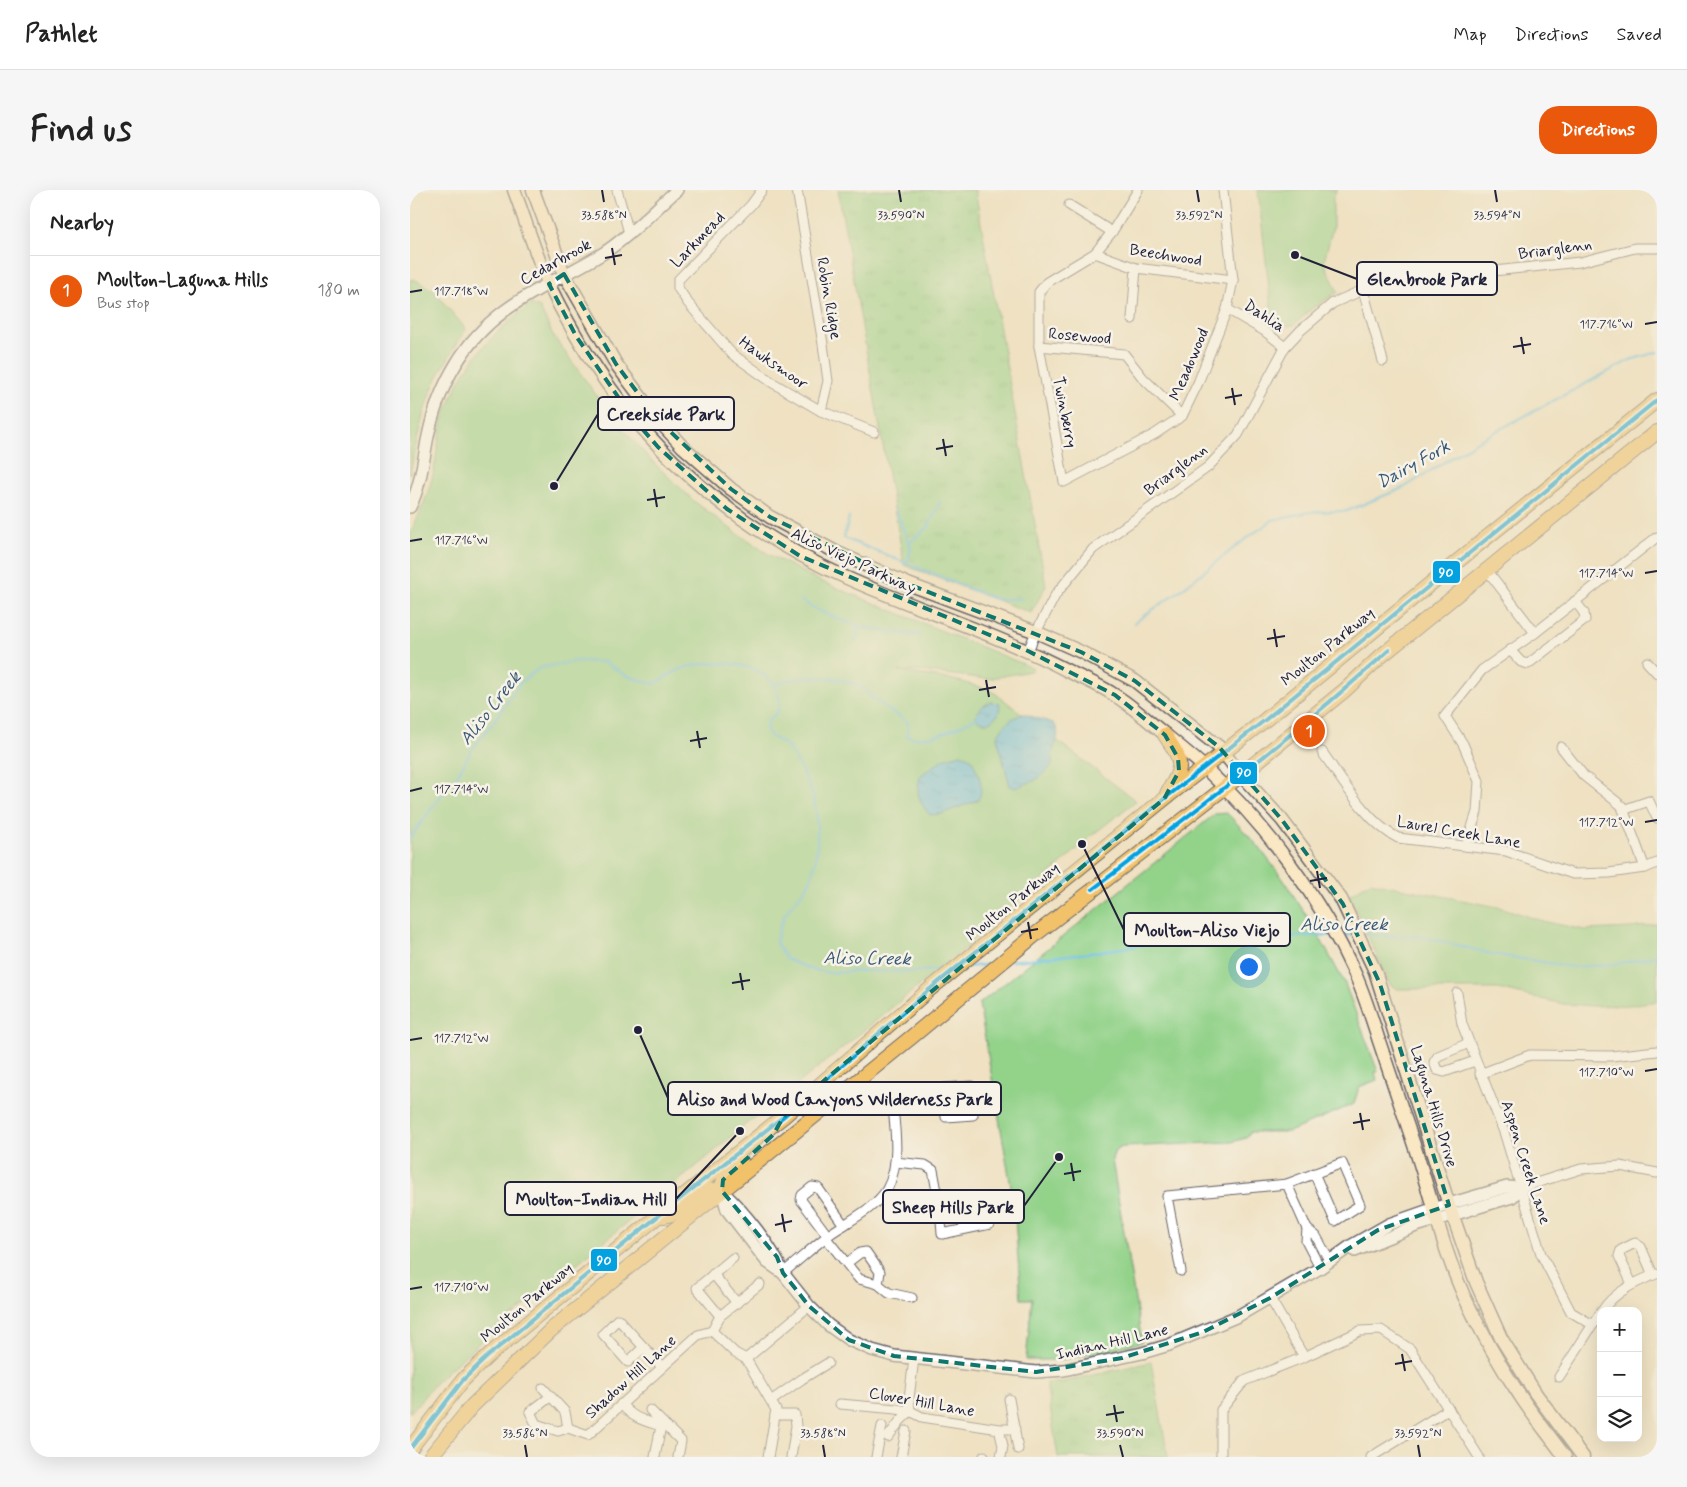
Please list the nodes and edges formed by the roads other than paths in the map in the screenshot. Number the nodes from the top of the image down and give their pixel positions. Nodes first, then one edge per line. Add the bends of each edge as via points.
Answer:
1 (514, 190) edge
2 (533, 190) edge
3 (616, 190) edge
4 (677, 190) edge
5 (762, 190) edge
6 (797, 190) edge
7 (1138, 190) edge
8 (1223, 190) edge
9 (1069, 205) dead end
10 (1112, 232) junction
11 (629, 233) junction
12 (1657, 248) edge
13 (1095, 254) junction
14 (1136, 268) junction
15 (564, 274) junction
16 (1233, 280) junction
17 (549, 284) junction
18 (678, 288) joint
19 (1363, 290) junction
20 (1227, 309) junction
21 (1132, 318) dead end
22 (1039, 346) junction
23 (1285, 347) junction
24 (1383, 361) dead end
25 (1657, 400) edge
26 (821, 411) junction
27 (1182, 416) junction
28 (874, 432) dead end
29 (1657, 432) edge
30 (1064, 482) joint
31 (410, 507) edge
32 (1657, 537) edge
33 (1487, 570) junction
34 (1575, 601) junction
35 (1036, 632) junction
36 (1535, 632) junction
37 (1510, 650) junction
38 (1028, 651) junction
39 (1647, 662) dead end
40 (1657, 673) edge
41 (1165, 734) junction
42 (1561, 747) dead end
43 (1322, 752) dead end
44 (1224, 753) junction
45 (1205, 768) junction
46 (1240, 775) junction
47 (1224, 788) junction
48 (1164, 799) junction
49 (1623, 810) junction
50 (1657, 818) edge
51 (1466, 846) junction
52 (1657, 863) edge
53 (1645, 868) junction
54 (1457, 993) dead end
55 (1469, 1043) junction
56 (1657, 1051) edge
57 (1476, 1061) junction
58 (1480, 1074) junction
59 (944, 1102) junction
60 (784, 1116) junction
61 (895, 1162) junction
62 (1314, 1173) junction
63 (1657, 1173) edge
64 (1287, 1184) junction
65 (1520, 1188) junction
66 (722, 1191) junction
67 (940, 1207) junction
68 (1451, 1210) junction
69 (1434, 1214) junction
70 (657, 1217) junction
71 (844, 1225) junction
72 (1307, 1229) junction
73 (827, 1237) junction
74 (733, 1258) dead end
75 (1334, 1259) junction
76 (847, 1263) junction
77 (1320, 1268) junction
78 (1181, 1271) dead end
79 (783, 1273) junction
80 (713, 1274) junction
81 (1655, 1274) edge
82 (760, 1284) dead end
83 (878, 1284) junction
84 (1632, 1284) junction
85 (912, 1298) dead end
86 (1270, 1298) junction
87 (737, 1303) junction
88 (809, 1306) junction
89 (1604, 1307) edge
90 (720, 1316) junction
91 (1597, 1318) edge
92 (1593, 1325) junction
93 (712, 1331) junction
94 (644, 1347) junction
95 (1304, 1357) junction
96 (914, 1359) junction
97 (746, 1360) junction
98 (828, 1363) dead end
99 (662, 1367) junction
100 (1559, 1377) dead end
101 (543, 1388) dead end
102 (550, 1397) junction
103 (1009, 1399) dead end
104 (771, 1401) junction
105 (621, 1404) junction
106 (840, 1404) dead end
107 (650, 1410) dead end
108 (1449, 1410) junction
109 (910, 1411) junction
110 (775, 1415) junction
111 (662, 1424) junction
112 (882, 1426) dead end
113 (568, 1428) junction
114 (999, 1429) junction
115 (1014, 1429) junction
116 (906, 1431) dead end
117 (884, 1437) junction
118 (904, 1444) junction
119 (410, 1449) edge
120 (1018, 1449) dead end
121 (430, 1457) edge
122 (655, 1457) edge
123 (678, 1457) edge
124 (768, 1457) edge
125 (791, 1457) edge
126 (876, 1457) edge
127 (901, 1457) edge
128 (1002, 1457) edge
129 (1221, 1457) edge
130 (1370, 1457) edge
131 (1479, 1457) edge
132 (1565, 1457) edge
133 (1583, 1457) edge

1 - 17 main road, Aliso Viejo Parkway
2 - 15 main road, Aliso Viejo Parkway
3 - 11 street
4 - 11 street, Cedarbrook
5 - 18 street, Larkmead via 678,280
6 - 26 street, Robin Ridge via 828,381
7 - 10 street
8 - 16 street, Meadowood
9 - 10 street
10 - 13 street
11 - 15 street, Cedarbrook via 604,253
12 - 19 street, Briarglenn via 1635,248 1580,262 1417,279
13 - 14 street, Beechwood
13 - 22 street, Twinberry via 1048,282 1039,292
14 - 16 street, Beechwood
14 - 21 street
15 - 17 street, Cedarbrook
15 - 35 main road, Aliso Viejo Parkway via 616,364 658,420 731,489 770,517 836,552 908,584
16 - 20 street, Meadowood
17 - 31 street, Cedarbrook via 495,317 456,364 432,421
17 - 38 main road, Aliso Viejo Parkway via 576,336 632,417 658,448 726,509 800,556
18 - 26 street, Hawksmoor via 732,354
19 - 23 street, Briarglenn via 1333,303
19 - 24 street
20 - 23 street, Dahlia
20 - 27 street, Meadowood
22 - 27 street, Rosewood via 1124,354 1143,378
22 - 30 street, Twinberry
23 - 35 street, Briarglenn via 1238,435 1208,467 1093,549 1056,594
25 - 44 main road, Moulton Parkway
26 - 28 street, Hawksmoor
27 - 30 street, Meadowood via 1155,434
29 - 33 main road
32 - 34 street
33 - 36 street
33 - 46 main road
34 - 36 street
34 - 37 street via 1585,620 1528,664 1521,662
35 - 38 street, Briarglenn
35 - 44 main road, Aliso Viejo Parkway via 1135,681
36 - 37 street
37 - 51 street via 1482,670 1445,716 1463,744 1479,781 1477,812
38 - 41 main road, Aliso Viejo Parkway via 1115,695
39 - 40 street
41 - 45 main road, Aliso Viejo Parkway
41 - 48 main road via 1178,758 1179,767
42 - 49 street via 1584,776
43 - 51 street, Laurel Creek Lane via 1374,822 1387,833 1398,838
44 - 45 main road, Moulton Parkway
44 - 46 main road, Aliso Viejo Parkway
45 - 47 main road, Aliso Viejo Parkway
45 - 48 main road, Moulton Parkway
46 - 47 main road
46 - 68 main road, Laguna Hills Drive via 1282,820 1343,904 1375,971
47 - 66 main road via 1036,934
47 - 69 main road, Laguna Hills Drive via 1275,845 1316,901 1339,941 1356,976
48 - 60 main road, Moulton Parkway via 930,989
49 - 50 street via 1649,800
49 - 53 street
51 - 53 street, Laurel Creek Lane via 1506,852 1573,874
52 - 53 street, Laurel Creek Lane
54 - 55 street, Aspen Creek Lane
55 - 57 street, Aspen Creek Lane
55 - 57 street via 1438,1056 1434,1062 1437,1070 1444,1072
56 - 58 street via 1611,1056 1530,1055
57 - 58 street, Aspen Creek Lane
58 - 65 street, Aspen Creek Lane via 1504,1132
59 - 59 street via 946,1117 973,1115 971,1086 944,1088
59 - 61 street via 918,1104 892,1099
60 - 66 main road via 773,1135 726,1175
60 - 70 main road, Moulton Parkway
61 - 67 street via 925,1165 933,1170
61 - 71 street via 887,1190
62 - 62 street via 1335,1221 1360,1205 1342,1163
62 - 64 street
63 - 65 street, Indian Hill Lane via 1620,1166 1581,1169
64 - 72 street
64 - 78 street via 1167,1196
65 - 68 street, Indian Hill Lane via 1507,1187
65 - 92 street, Aspen Creek Lane via 1541,1254 1571,1312
66 - 70 main road via 703,1192 682,1210
66 - 79 street, Indian Hill Lane via 727,1210 767,1262
66 - 121 main road via 551,1330 472,1406
67 - 67 street via 942,1234 990,1224 986,1199
68 - 69 street, Indian Hill Lane
68 - 133 main road, Laguna Hills Drive via 1476,1282 1501,1338 1536,1394
69 - 75 street, Indian Hill Lane via 1408,1216 1352,1245
69 - 132 main road, Laguna Hills Drive via 1462,1292 1490,1346 1521,1398
70 - 119 main road, Moulton Parkway via 489,1355 463,1380
71 - 73 street
71 - 73 street via 818,1188 812,1187 801,1200
72 - 75 street
72 - 77 street via 1306,1241
73 - 76 street
73 - 79 street
74 - 80 street
75 - 77 street, Indian Hill Lane
76 - 83 street via 859,1279
76 - 83 street via 866,1252 880,1272
77 - 86 street, Indian Hill Lane
79 - 88 street, Indian Hill Lane
80 - 87 street
80 - 90 street via 697,1288
81 - 84 street
81 - 84 street via 1635,1243 1621,1250 1619,1256
82 - 87 street
83 - 85 street via 889,1293
84 - 89 street
86 - 95 street
86 - 96 street, Indian Hill Lane via 1212,1328 1169,1345 1064,1370 1036,1372
87 - 90 street
88 - 96 street, Indian Hill Lane via 849,1340 872,1350
88 - 97 street
90 - 93 street
91 - 92 street
92 - 100 street
93 - 97 street
93 - 99 street, Shadow Hill Lane via 698,1335
94 - 94 street via 618,1320 603,1334 628,1362
94 - 99 street
95 - 108 street via 1360,1331 1381,1330 1410,1349
95 - 129 street via 1244,1381 1221,1410
96 - 109 street
97 - 104 street
98 - 104 street
99 - 105 street, Shadow Hill Lane
101 - 102 street, Shadow Hill Lane
102 - 113 street, Shadow Hill Lane via 565,1412
102 - 113 street, Shadow Hill Lane via 530,1412 532,1418 536,1424 558,1431
103 - 115 street
104 - 110 street
105 - 111 street via 637,1419
105 - 113 street, Shadow Hill Lane via 588,1435
106 - 109 street, Clover Hill Lane
107 - 111 street
108 - 130 street
108 - 131 street
109 - 114 street, Clover Hill Lane via 922,1417
109 - 117 street
110 - 124 street
110 - 125 street via 795,1415
111 - 122 street
111 - 123 street via 681,1441
112 - 117 street
114 - 115 street, Clover Hill Lane
114 - 128 street
115 - 120 street
116 - 118 street
117 - 118 street
117 - 126 street
118 - 127 street

